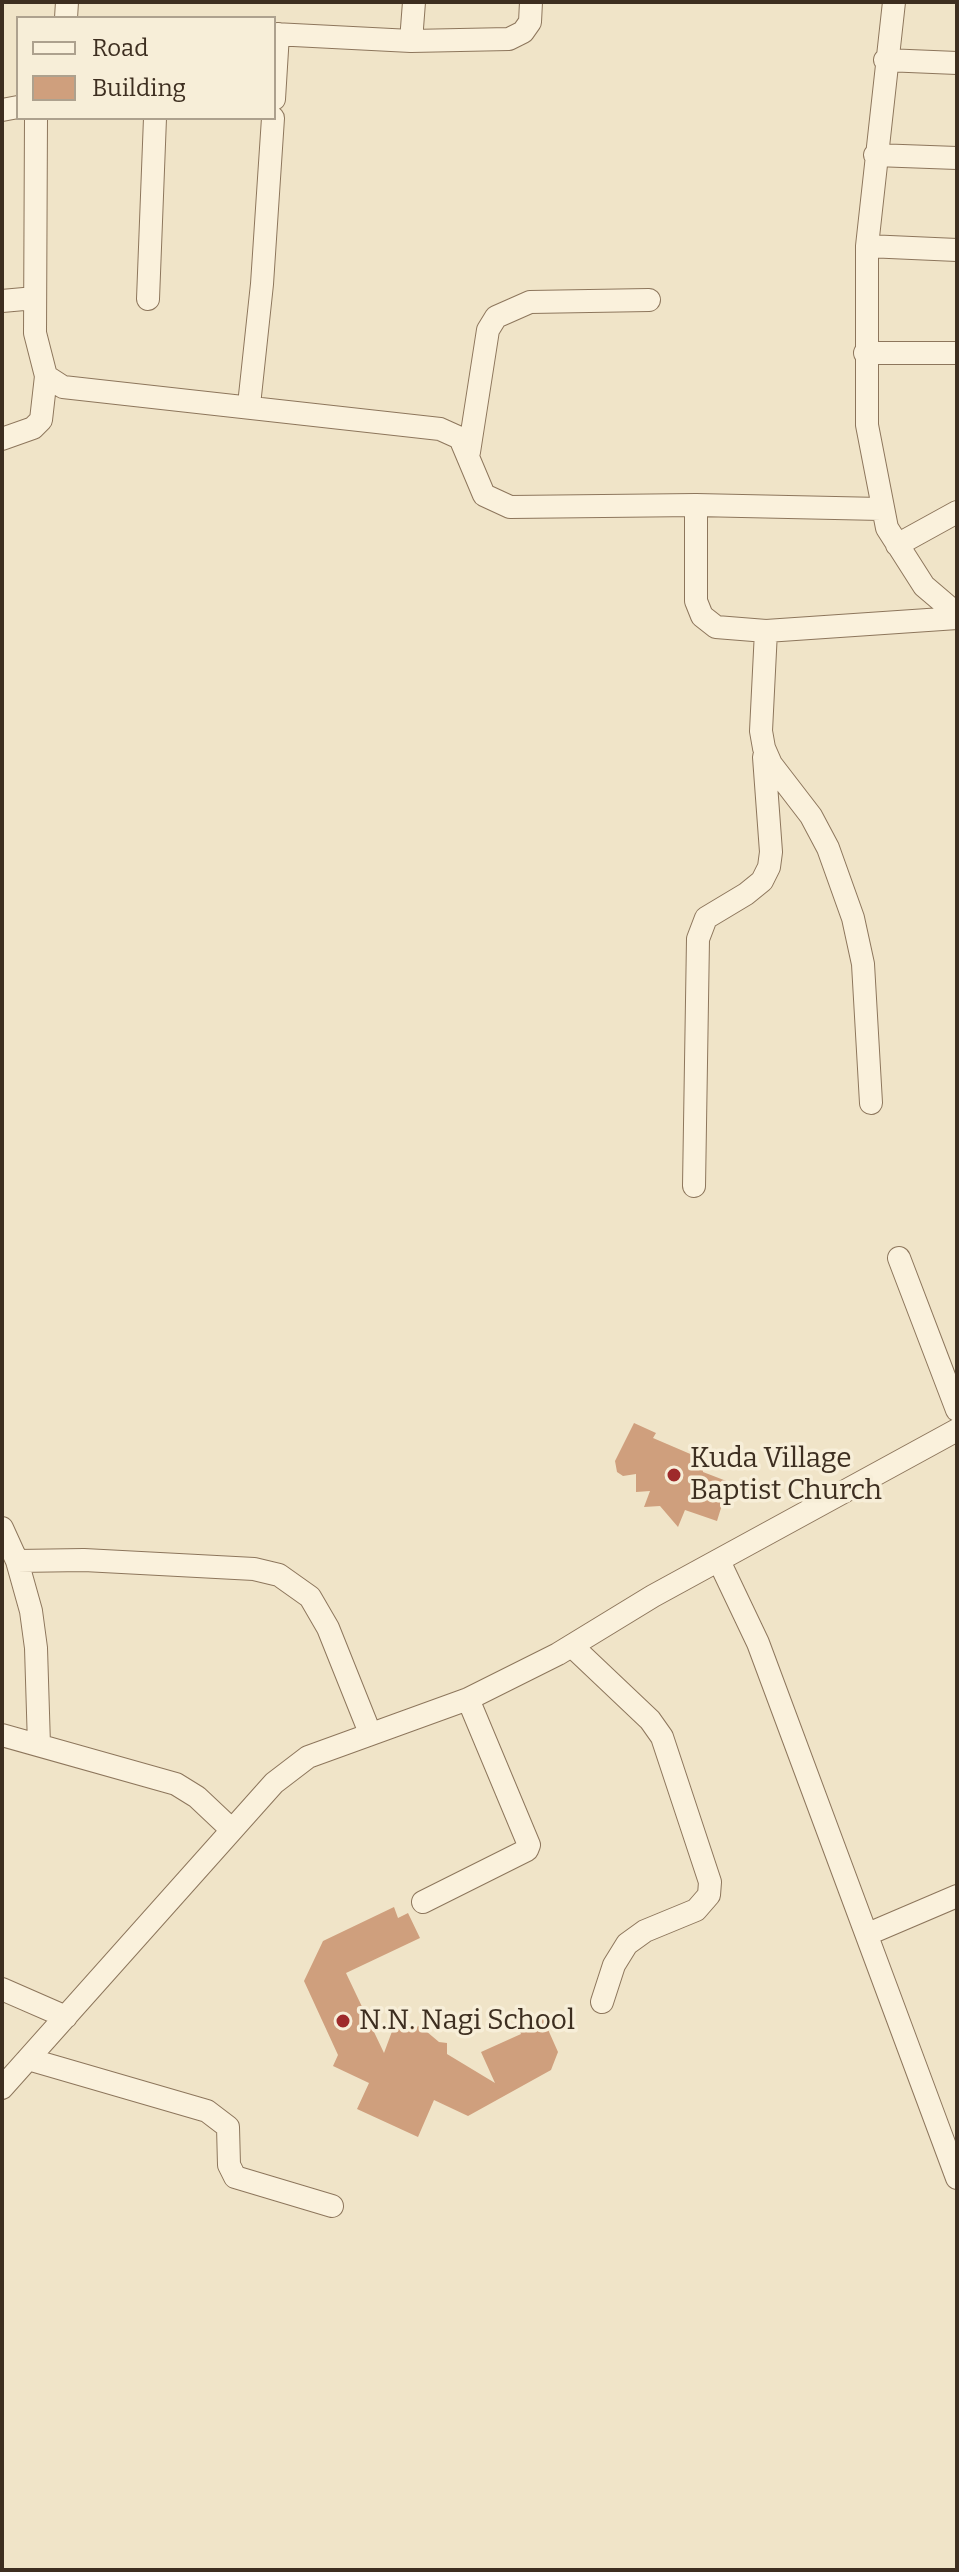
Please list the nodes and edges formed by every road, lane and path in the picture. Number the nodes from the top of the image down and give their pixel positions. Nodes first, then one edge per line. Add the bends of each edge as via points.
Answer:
1 (414, 2) edge
2 (531, 2) edge
3 (894, 2) edge
4 (276, 34) edge
5 (411, 41) junction
6 (885, 60) junction
7 (957, 63) edge
8 (36, 120) edge
9 (155, 120) edge
10 (273, 120) edge
11 (875, 155) junction
12 (957, 158) edge
13 (867, 246) junction
14 (957, 250) edge
15 (35, 298) junction
16 (148, 299) dead end
17 (649, 300) dead end
18 (2, 301) edge
19 (865, 353) junction
20 (957, 353) edge
21 (46, 376) junction
22 (249, 405) junction
23 (2, 439) edge
24 (469, 452) junction
25 (696, 505) junction
26 (881, 509) junction
27 (957, 512) edge
28 (897, 545) junction
29 (957, 616) edge
30 (766, 631) junction
31 (764, 748) junction
32 (871, 1103) dead end
33 (694, 1186) dead end
34 (899, 1258) dead end
35 (957, 1410) edge
36 (957, 1430) edge
37 (2, 1528) edge
38 (17, 1561) junction
39 (719, 1561) junction
40 (573, 1647) junction
41 (468, 1699) junction
42 (370, 1733) junction
43 (2, 1735) edge
44 (39, 1745) junction
45 (232, 1830) junction
46 (957, 1896) edge
47 (423, 1902) dead end
48 (868, 1934) junction
49 (2, 1989) edge
50 (602, 2002) dead end
51 (66, 2017) junction
52 (28, 2059) junction
53 (2, 2088) edge
54 (957, 2178) edge
55 (332, 2206) dead end

1 - 5 street
2 - 5 street via 530,22 509,39
3 - 6 street
4 - 5 street
6 - 7 street
6 - 11 street
8 - 15 street
9 - 16 street
10 - 22 street
11 - 12 street
11 - 13 street
13 - 14 street
13 - 19 street
15 - 18 street
15 - 21 street via 35,333
17 - 24 street via 530,302 496,317 488,330
19 - 20 street
19 - 26 street via 867,425
21 - 22 street via 63,387
21 - 23 street via 41,420
22 - 24 street via 440,429 460,438
24 - 25 street via 484,495 510,507
25 - 26 street
25 - 30 street via 696,601 702,616 716,627
26 - 28 street
27 - 28 street
28 - 29 street via 924,586
29 - 30 street
30 - 31 street
31 - 32 street via 828,848 853,918 863,964
31 - 33 street via 769,867 754,888 706,918 698,939
34 - 35 street
36 - 39 street
37 - 38 street
38 - 42 street via 98,1560 279,1575 310,1597 328,1628
38 - 44 street via 28,1591 36,1648
39 - 40 street
39 - 48 street via 758,1643
40 - 41 street
40 - 50 street via 662,1737 710,1882 709,1895 696,1910 627,1944
41 - 42 street
41 - 47 street via 529,1845
42 - 45 street via 333,1745 288,1771
43 - 44 street
44 - 45 street via 176,1784
45 - 51 street
46 - 48 street
48 - 54 street
49 - 51 street
51 - 52 street
52 - 53 street
52 - 55 street via 207,2111 228,2127 229,2165 235,2177

